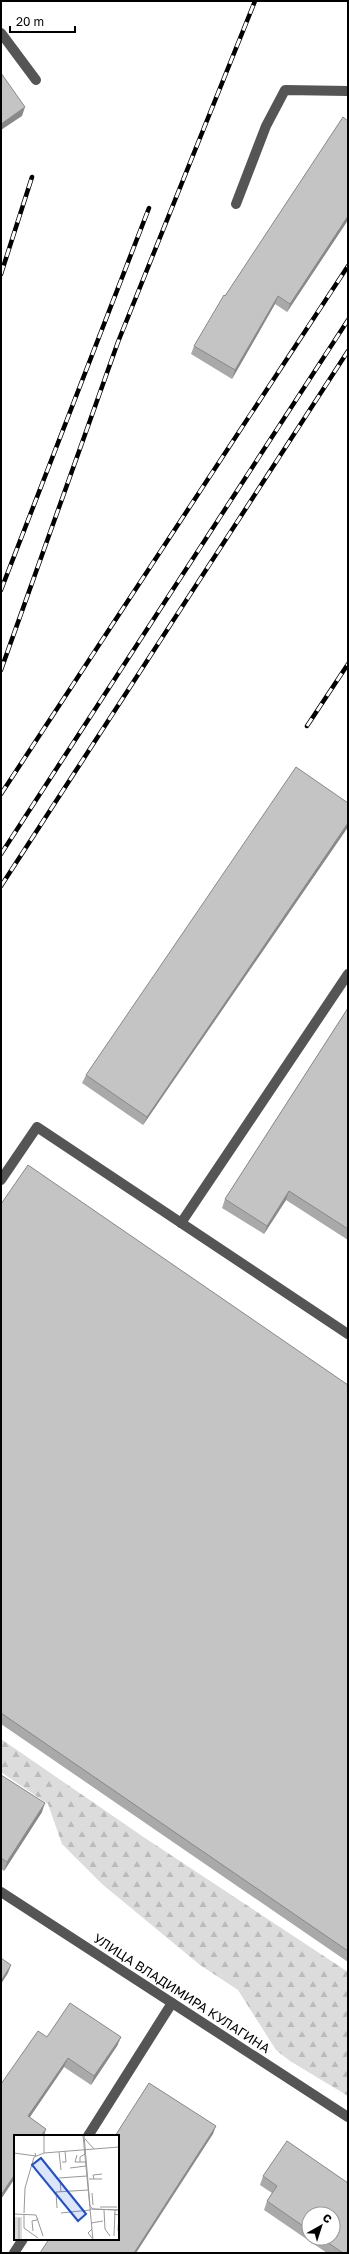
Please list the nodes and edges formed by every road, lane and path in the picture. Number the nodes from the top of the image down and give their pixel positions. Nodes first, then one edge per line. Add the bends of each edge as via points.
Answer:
1 (1, 33) edge
2 (36, 80) dead end
3 (348, 91) edge
4 (236, 204) dead end
5 (348, 974) edge
6 (1, 1180) edge
7 (181, 1223) junction
8 (348, 1334) edge
9 (1, 1892) edge
10 (172, 2003) junction
11 (348, 2117) edge
12 (89, 2135) edge
13 (22, 2240) edge
14 (14, 2253) edge

1 - 2 lane
3 - 4 lane via 285,90 266,126
5 - 7 lane
6 - 7 lane via 37,1127
7 - 8 lane
9 - 10 lane, УЛИЦА ВЛАДИМИРА КУЛАГИНА
10 - 11 lane, УЛИЦА ВЛАДИМИРА КУЛАГИНА
10 - 12 lane
13 - 14 lane

